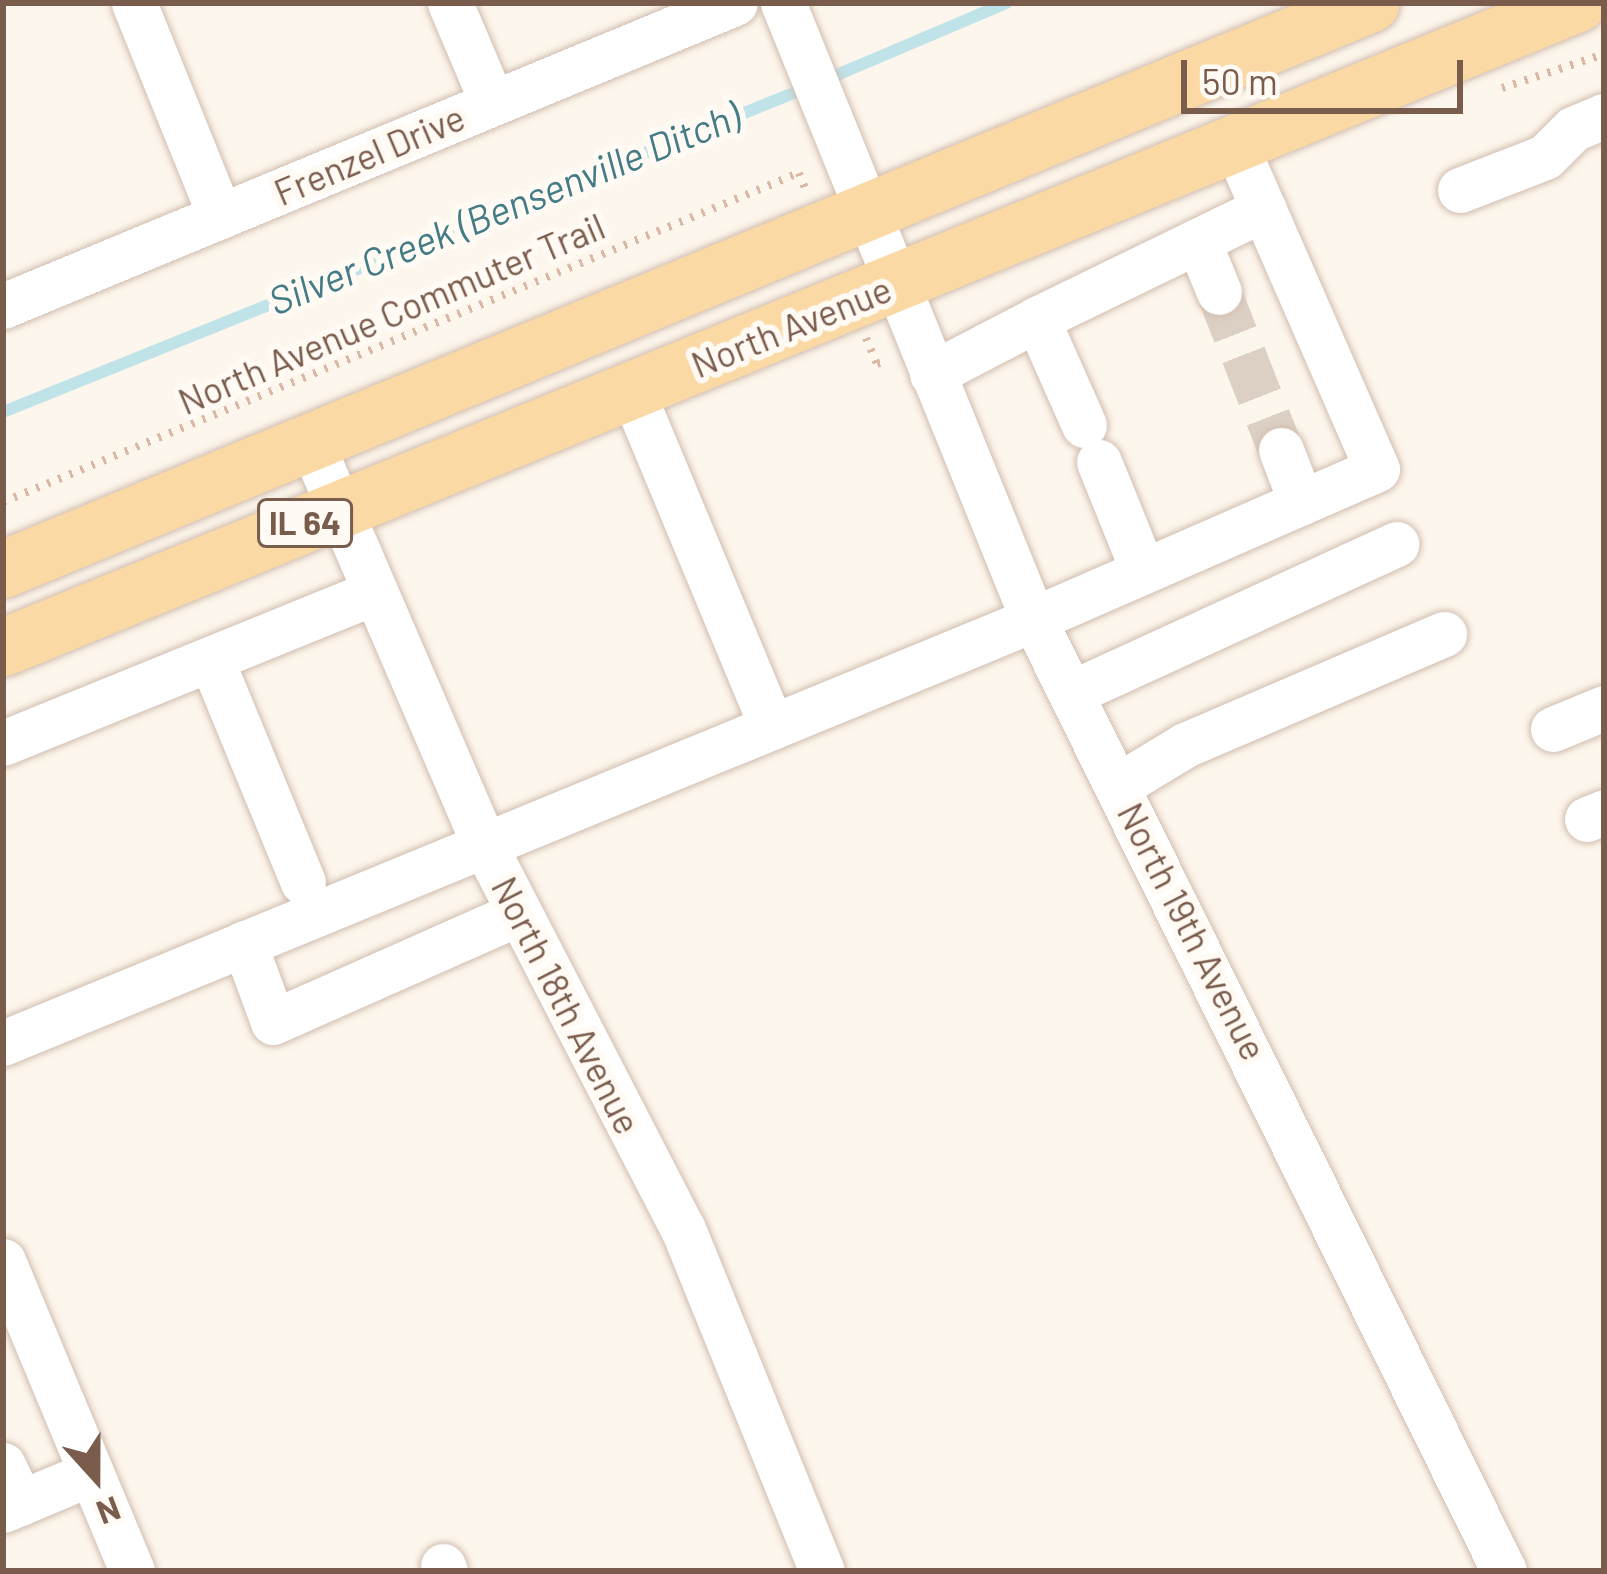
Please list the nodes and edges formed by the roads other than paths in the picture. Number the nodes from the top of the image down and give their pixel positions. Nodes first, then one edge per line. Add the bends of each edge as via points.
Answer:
1 (134, 3) edge
2 (450, 3) edge
3 (735, 3) edge
4 (783, 3) edge
5 (1371, 3) edge
6 (1577, 3) edge
7 (492, 102) junction
8 (1604, 116) edge
9 (1235, 144) junction
10 (1460, 190) dead end
11 (866, 208) junction
12 (1264, 208) junction
13 (220, 216) junction
14 (1198, 241) junction
15 (895, 284) junction
16 (1219, 292) tunnel mouth
17 (3, 306) edge
18 (1036, 319) junction
19 (932, 374) junction
20 (632, 391) junction
21 (310, 440) junction
22 (1282, 450) tunnel mouth
23 (1301, 502) junction
24 (339, 508) junction
25 (1396, 544) dead end
26 (3, 568) edge
27 (1143, 571) junction
28 (375, 592) junction
29 (1034, 619) junction
30 (1444, 634) dead end
31 (3, 647) edge
32 (211, 659) junction
33 (1071, 693) junction
34 (1604, 708) edge
35 (772, 727) junction
36 (1553, 729) dead end
37 (3, 743) edge
38 (1119, 785) junction
39 (484, 844) junction
40 (304, 882) dead end
41 (519, 913) junction
42 (244, 943) junction
43 (3, 1042) edge
44 (7, 1284) edge
45 (92, 1473) junction
46 (9, 1493) edge
47 (132, 1571) edge
48 (822, 1571) edge
49 (1504, 1571) edge

1 - 13 street
2 - 7 street
3 - 7 street, Frenzel Drive
4 - 11 street, North 19th Avenue
5 - 11 main road, IL 64
6 - 9 main road, North Avenue / IL 64
7 - 13 street, Frenzel Drive
8 - 10 street via 1574,129 1545,158
9 - 12 street
9 - 15 main road, North Avenue / IL 64
11 - 15 street, North 19th Avenue
11 - 21 main road, IL 64
12 - 14 street
12 - 23 street via 1377,469
13 - 17 street, Frenzel Drive
14 - 16 street
14 - 18 street
15 - 19 street, North 19th Avenue
15 - 20 main road, North Avenue / IL 64
18 - 19 street
18 - 27 street
19 - 29 street, North 19th Avenue
20 - 24 main road, North Avenue / IL 64
20 - 35 street
21 - 24 street, North 18th Avenue
21 - 26 main road, IL 64
22 - 23 street
23 - 27 street
24 - 28 street, North 18th Avenue
24 - 31 main road, North Avenue / IL 64
25 - 33 street
27 - 29 street
28 - 32 street
28 - 39 street, North 18th Avenue
29 - 33 street, North 19th Avenue
29 - 35 street
30 - 38 street via 1186,745
32 - 37 street
32 - 40 street
33 - 38 street, North 19th Avenue
34 - 36 street
35 - 39 street
38 - 49 street, North 19th Avenue
39 - 41 street, North 18th Avenue
39 - 42 street
41 - 42 street via 273,1022
41 - 48 street, North 18th Avenue via 682,1229
42 - 43 street
44 - 45 street
45 - 46 street
45 - 47 street

